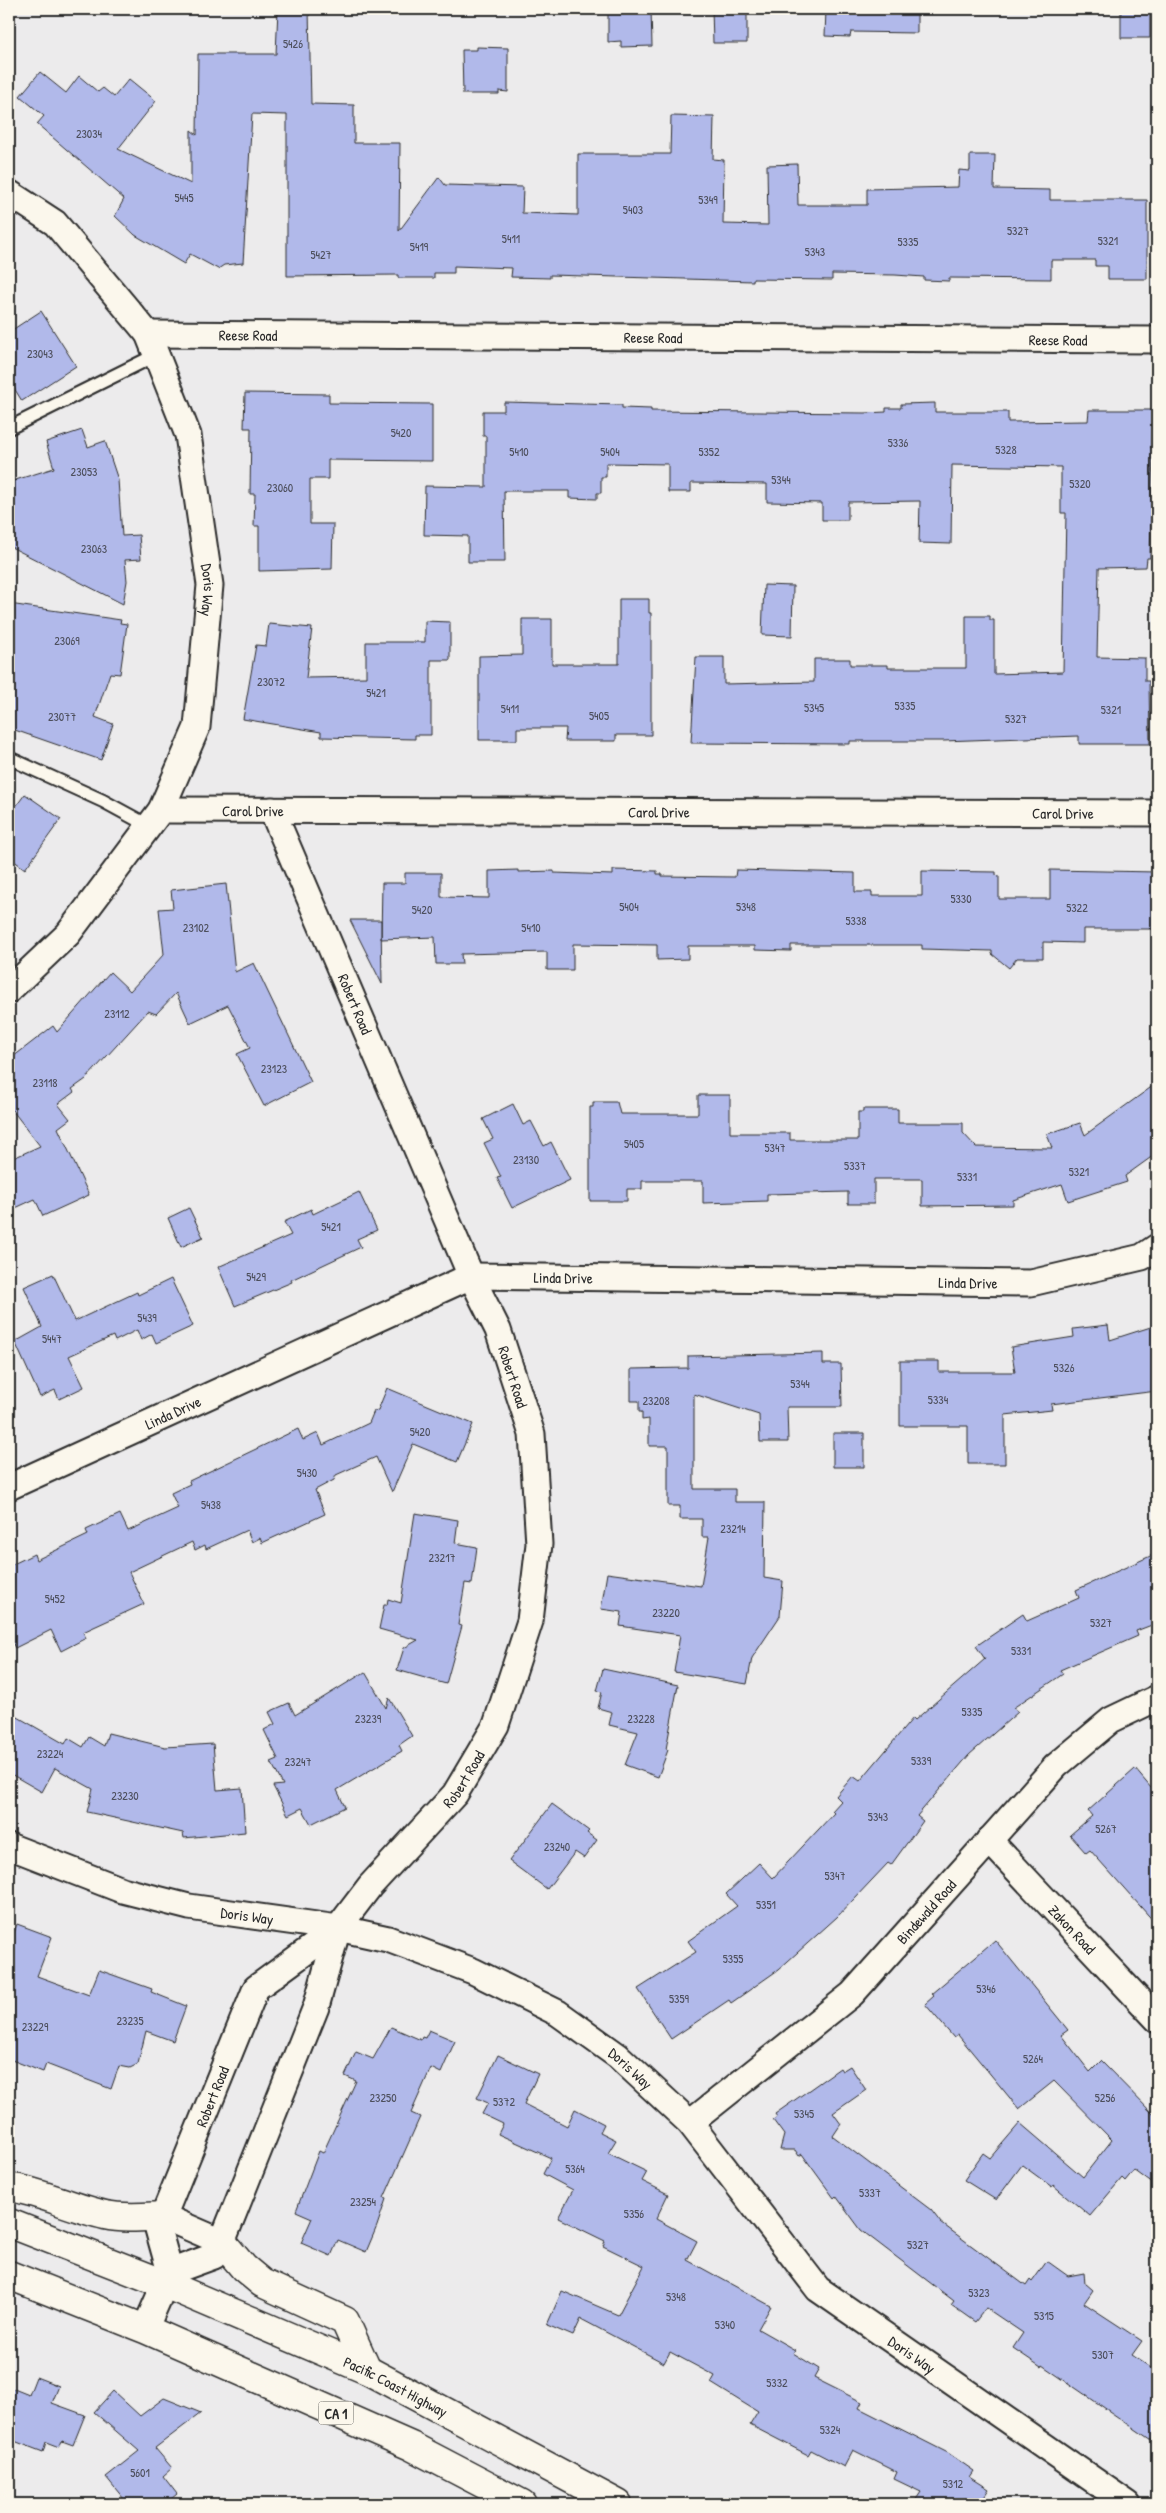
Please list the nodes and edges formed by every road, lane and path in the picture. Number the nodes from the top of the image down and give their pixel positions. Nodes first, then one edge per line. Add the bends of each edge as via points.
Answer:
1 (9, 193) edge
2 (1157, 340) edge
3 (152, 345) junction
4 (9, 428) edge
5 (9, 758) edge
6 (272, 810) junction
7 (1157, 813) edge
8 (155, 818) junction
9 (9, 990) edge
10 (1157, 1247) edge
11 (471, 1276) junction
12 (9, 1487) edge
13 (1157, 1698) edge
14 (990, 1840) junction
15 (9, 1846) edge
16 (338, 1928) junction
17 (1157, 2019) edge
18 (690, 2123) junction
19 (9, 2187) edge
20 (162, 2216) junction
21 (9, 2223) edge
22 (222, 2242) junction
23 (9, 2275) edge
24 (168, 2278) junction
25 (145, 2329) junction
26 (366, 2370) junction
27 (522, 2504) edge
28 (618, 2504) edge
29 (1128, 2504) edge

1 - 3 street, Doris Way via 55,223
2 - 3 street, Reese Road
3 - 4 lane
3 - 8 street, Doris Way via 188,435 210,585 196,727
5 - 8 lane via 103,802
6 - 7 street, Carol Drive
6 - 8 street, Carol Drive
6 - 11 street, Robert Road
8 - 9 street, Doris Way via 68,934
10 - 11 street, Linda Drive via 1142,1257 1031,1283
11 - 12 street, Linda Drive
11 - 16 street, Robert Road via 498,1330 532,1434 539,1544 530,1621 496,1725 455,1794 370,1886
13 - 14 street, Bindewald Road via 1112,1720 1056,1766
14 - 17 street, Zakon Road
14 - 18 street, Bindewald Road via 852,1994
15 - 16 street, Doris Way via 122,1890 189,1907
16 - 18 street, Doris Way via 388,1939 473,1971 558,2013 618,2056
16 - 20 street, Robert Road via 256,1988
16 - 22 street, Robert Road via 316,2007
18 - 29 street, Doris Way via 818,2289
19 - 20 highway via 29,2190 104,2215 130,2218
20 - 22 street
20 - 24 street, Robert Road via 158,2229
21 - 24 highway, Pacific Coast Highway
22 - 24 street, Robert Road via 214,2256
22 - 26 highway via 262,2283 345,2321
23 - 25 highway, CA 1
24 - 25 street
24 - 26 highway, Pacific Coast Highway
25 - 27 highway, CA 1 via 411,2446
26 - 28 highway, Pacific Coast Highway

